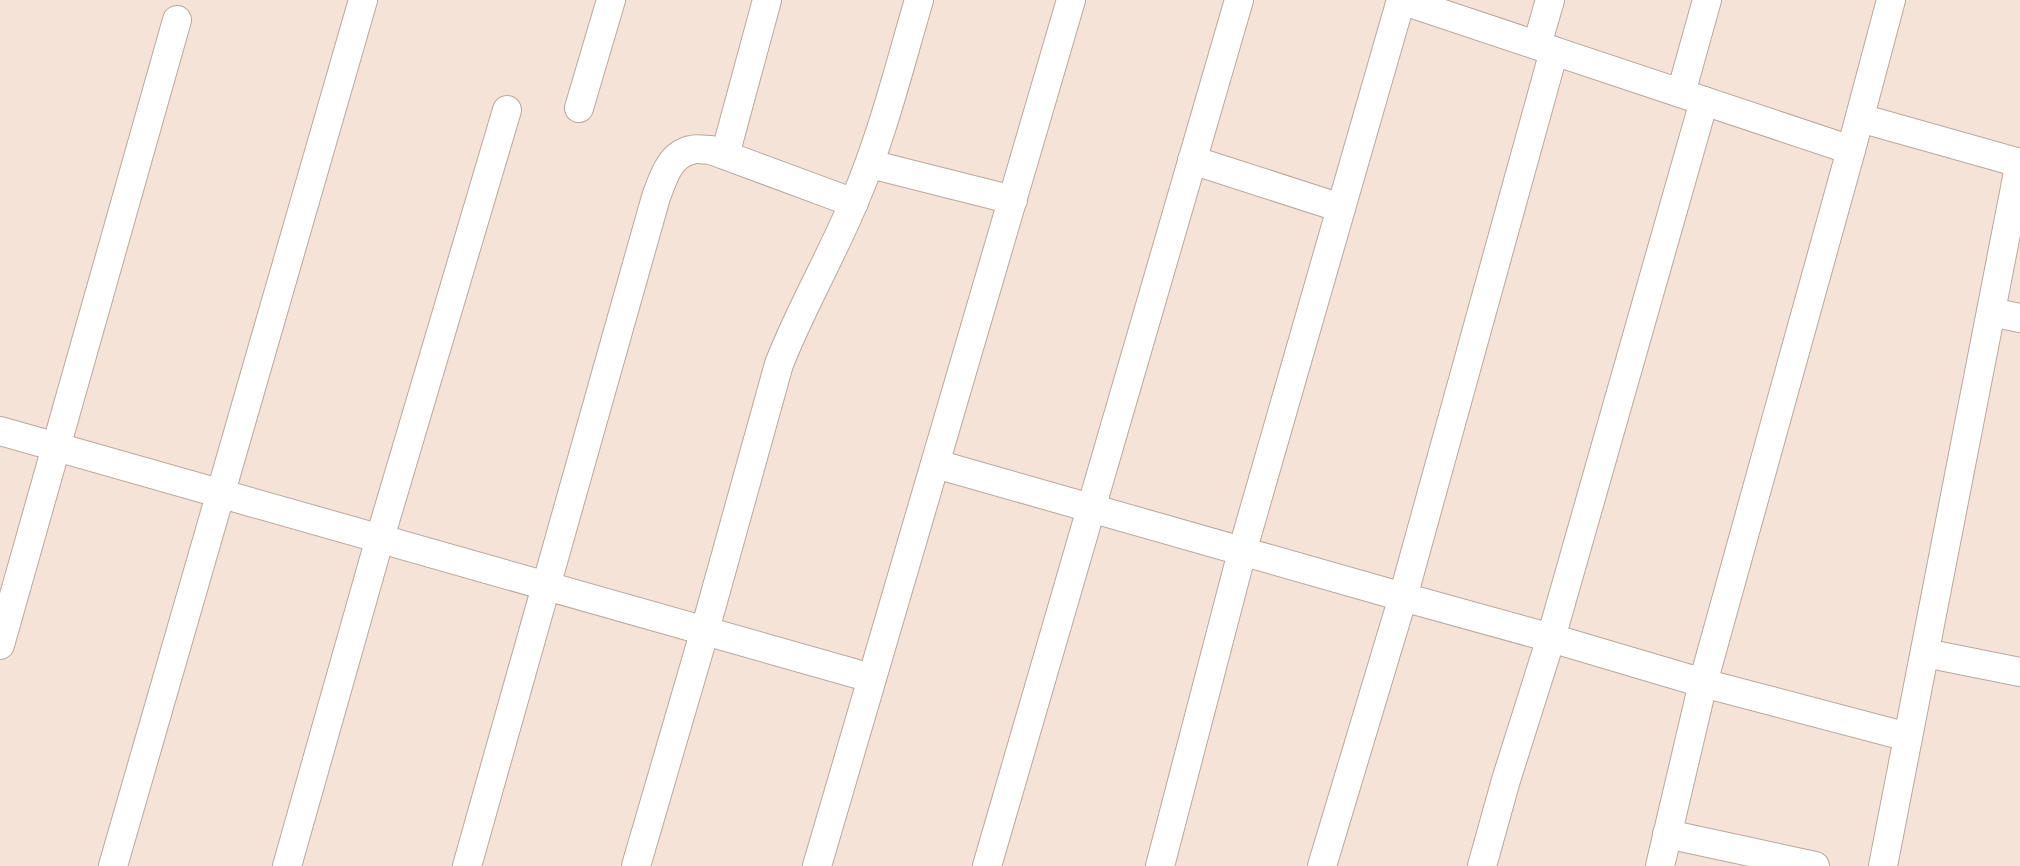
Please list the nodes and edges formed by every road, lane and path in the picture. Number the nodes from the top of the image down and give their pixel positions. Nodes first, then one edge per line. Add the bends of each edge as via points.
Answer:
1 (363, 0) edge
2 (611, 0) edge
3 (767, 0) edge
4 (919, 0) edge
5 (1071, 0) edge
6 (1239, 0) edge
7 (1401, 0) edge
8 (1550, 0) edge
9 (1707, 0) edge
10 (1892, 0) edge
11 (177, 20) dead end
12 (1546, 48) junction
13 (1692, 97) junction
14 (579, 108) dead end
15 (507, 110) dead end
16 (1860, 118) junction
17 (1851, 150) junction
18 (725, 155) junction
19 (1192, 160) junction
20 (2020, 163) edge
21 (870, 164) junction
22 (1013, 200) junction
23 (854, 203) junction
24 (1341, 208) junction
25 (1991, 312) junction
26 (2020, 318) edge
27 (0, 431) edge
28 (57, 446) junction
29 (936, 464) junction
30 (222, 492) junction
31 (1090, 509) junction
32 (380, 538) junction
33 (1242, 552) junction
34 (546, 585) junction
35 (1403, 597) junction
36 (705, 630) junction
37 (1551, 638) junction
38 (0, 646) edge
39 (1925, 653) junction
40 (2020, 672) edge
41 (871, 678) junction
42 (1702, 683) junction
43 (1908, 737) junction
44 (1667, 834) junction
45 (1805, 865) edge
46 (113, 866) edge
47 (287, 866) edge
48 (467, 866) edge
49 (636, 866) edge
50 (817, 866) edge
51 (987, 866) edge
52 (1160, 866) edge
53 (1322, 866) edge
54 (1482, 866) edge
55 (1660, 866) edge
56 (1883, 866) edge

1 - 30 street
2 - 14 street
3 - 18 street
4 - 21 street
5 - 22 street
6 - 19 street
7 - 12 street
7 - 24 street
8 - 12 street
9 - 13 street
10 - 16 street
11 - 28 street
12 - 13 street
12 - 35 street
13 - 17 street
13 - 37 street
15 - 32 street
16 - 17 street
16 - 20 street
17 - 42 street
18 - 23 street
18 - 34 street via 712,150 691,150 675,158 664,176
19 - 24 street
19 - 31 street
20 - 25 street
21 - 22 street
21 - 23 street
22 - 29 street
23 - 36 street via 779,364
24 - 33 street
25 - 26 street
25 - 39 street
27 - 28 street
28 - 30 street
28 - 38 street
29 - 31 street
29 - 41 street
30 - 32 street
30 - 46 street
31 - 33 street
31 - 51 street
32 - 34 street
32 - 47 street
33 - 35 street
33 - 52 street
34 - 36 street
34 - 48 street
35 - 37 street
35 - 53 street
36 - 41 street
36 - 49 street
37 - 42 street
37 - 54 street
39 - 40 street
39 - 43 street
41 - 50 street
42 - 43 street
42 - 44 street
43 - 56 street
44 - 45 street
44 - 55 street

